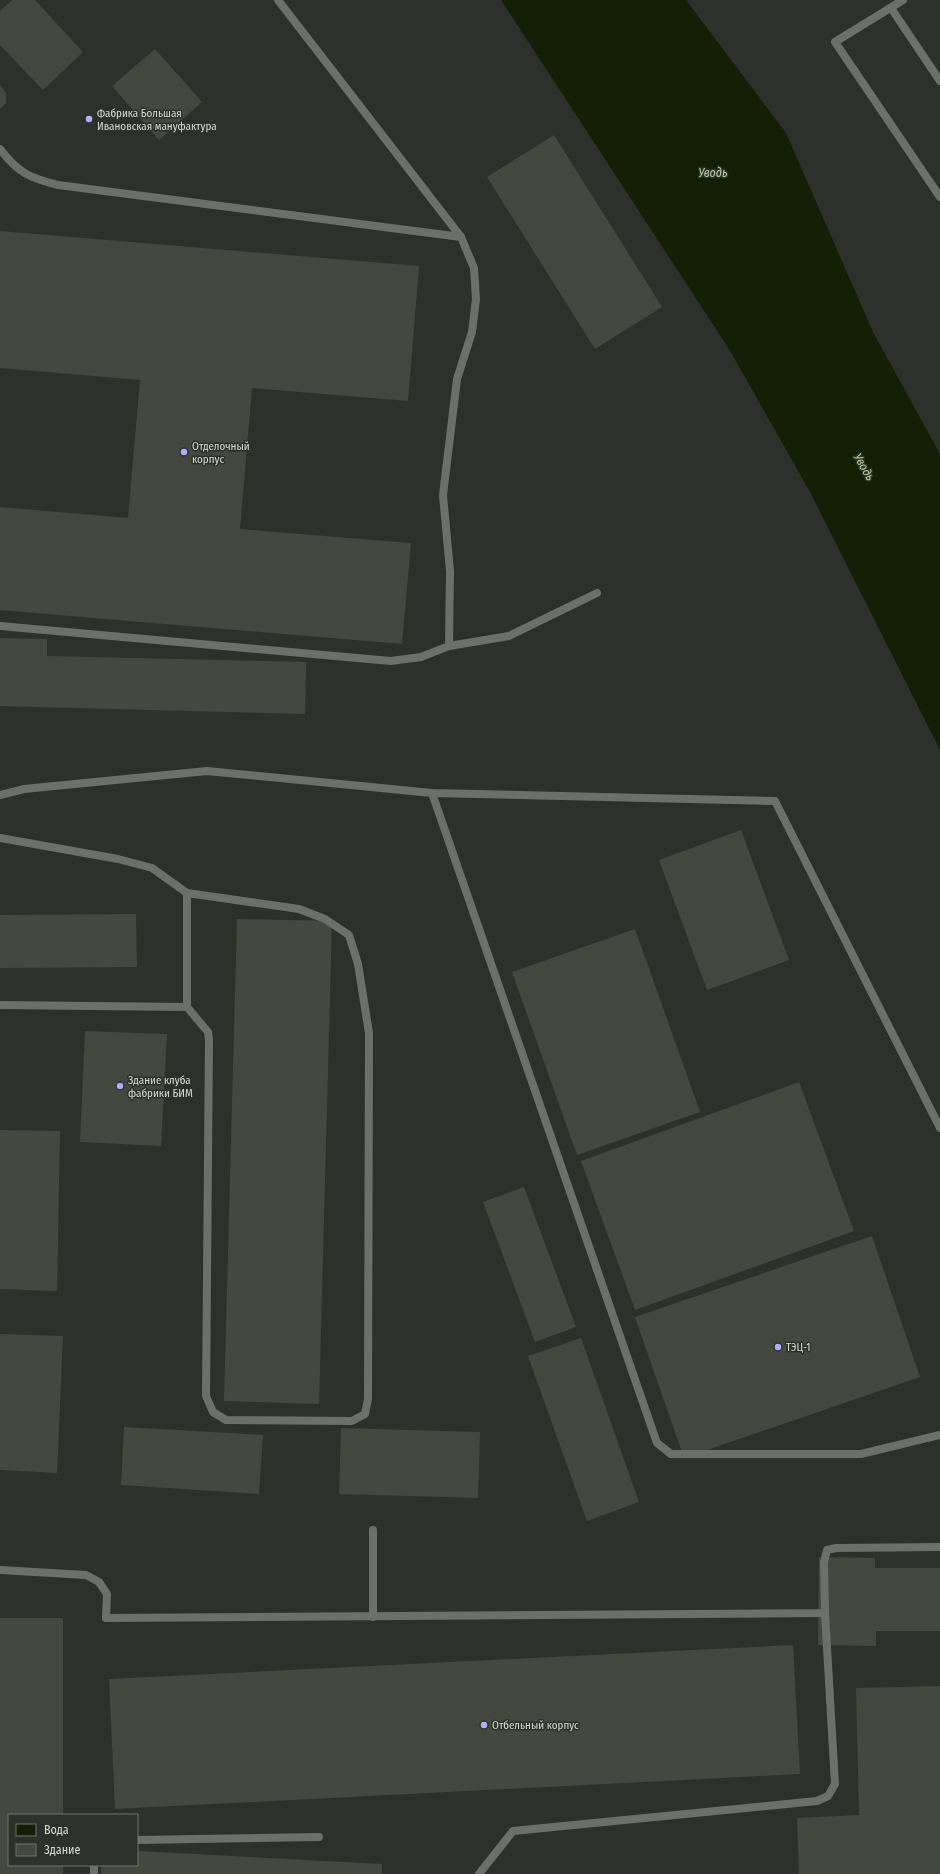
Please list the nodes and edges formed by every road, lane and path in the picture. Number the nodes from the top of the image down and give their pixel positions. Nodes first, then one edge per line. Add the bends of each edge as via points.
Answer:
1 (278, 0) edge
2 (903, 0) edge
3 (891, 8) junction
4 (940, 81) edge
5 (0, 149) edge
6 (940, 197) edge
7 (461, 237) junction
8 (597, 593) dead end
9 (0, 626) edge
10 (449, 646) junction
11 (432, 793) junction
12 (0, 795) edge
13 (0, 838) edge
14 (187, 893) junction
15 (0, 1005) edge
16 (187, 1007) junction
17 (940, 1128) edge
18 (940, 1435) edge
19 (373, 1530) dead end
20 (940, 1547) edge
21 (0, 1570) edge
22 (825, 1613) junction
23 (373, 1617) junction
24 (319, 1837) dead end
25 (138, 1840) edge
26 (479, 1874) edge

1 - 7 lane
2 - 3 lane
3 - 4 lane
3 - 6 lane via 834,42
5 - 7 lane via 11,164 35,179 58,185
7 - 10 lane via 474,268 476,299 472,332 457,379 442,495 450,571
8 - 10 lane via 509,636
9 - 10 lane via 391,661 421,658
11 - 12 lane via 207,771 24,789
11 - 17 lane via 775,801
11 - 18 lane via 657,1443 671,1454 861,1454
13 - 14 lane via 118,859 152,868
14 - 16 lane
14 - 16 lane via 299,909 325,920 349,935 358,964 369,1033 368,1399 365,1414 352,1421 226,1420 213,1412 206,1396 209,1040 208,1032
15 - 16 lane
19 - 23 lane
20 - 22 lane via 827,1550 824,1562
21 - 23 lane via 86,1575 99,1582 107,1594 106,1618
22 - 23 lane
22 - 26 lane via 835,1784 828,1796 817,1801 513,1831
24 - 25 lane

